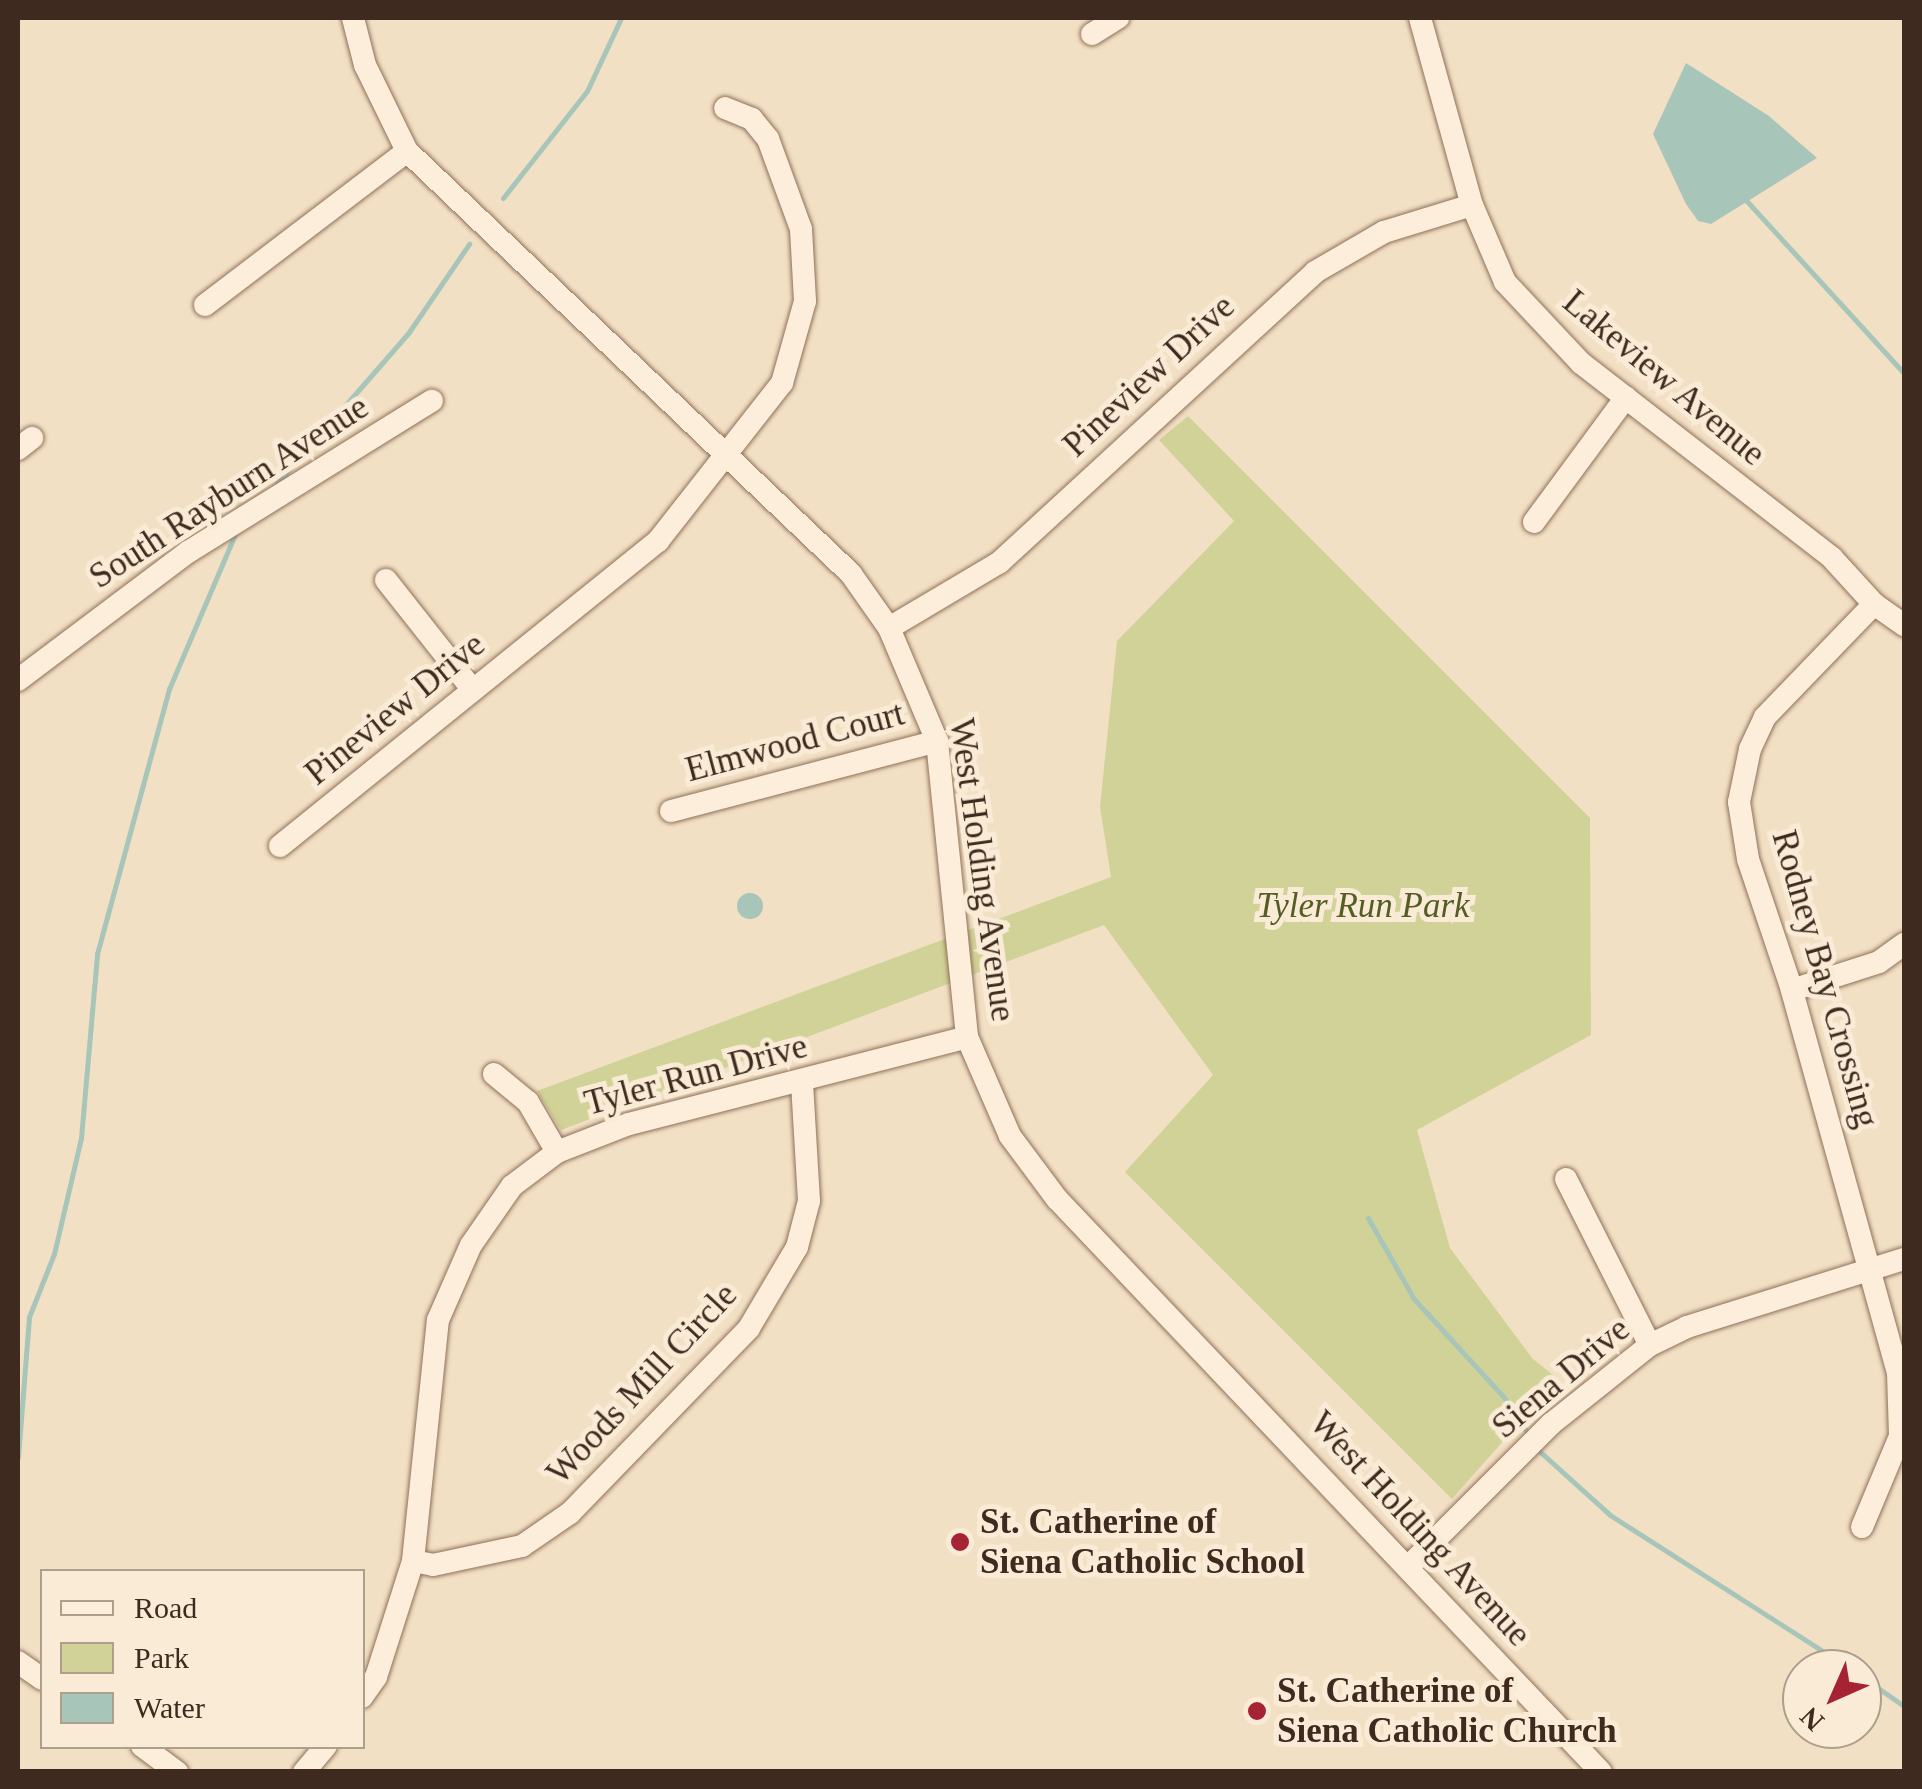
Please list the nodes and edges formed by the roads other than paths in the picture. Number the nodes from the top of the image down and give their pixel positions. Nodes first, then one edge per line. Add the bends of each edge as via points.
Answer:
1 (353, 18) edge
2 (1118, 18) edge
3 (1420, 18) edge
4 (1092, 34) dead end
5 (725, 108) dead end
6 (407, 151) junction
7 (1472, 205) junction
8 (205, 305) dead end
9 (1626, 398) junction
10 (432, 401) dead end
11 (727, 460) junction
12 (1534, 522) dead end
13 (386, 580) dead end
14 (1874, 604) junction
15 (1904, 625) edge
16 (889, 628) junction
17 (18, 680) edge
18 (473, 690) junction
19 (937, 741) junction
20 (671, 811) dead end
21 (280, 846) dead end
22 (1904, 944) edge
23 (1792, 990) junction
24 (967, 1036) junction
25 (494, 1074) dead end
26 (802, 1082) junction
27 (557, 1152) junction
28 (1566, 1179) dead end
29 (1904, 1259) edge
30 (1871, 1268) junction
31 (1650, 1345) junction
32 (1862, 1527) dead end
33 (413, 1561) junction
34 (1408, 1566) junction
35 (18, 1662) edge
36 (40, 1678) edge
37 (365, 1693) edge
38 (146, 1749) edge
39 (323, 1749) edge
40 (177, 1772) edge
41 (304, 1772) edge
42 (1600, 1772) edge

1 - 6 street, West Holding Avenue via 364,65
2 - 4 street
3 - 7 street, Lakeview Avenue
5 - 11 street, Pineview Drive via 752,119 779,160 801,229 805,302 782,382
6 - 8 street
6 - 11 street, West Holding Avenue
7 - 9 street, Lakeview Avenue via 1505,282 1581,364
7 - 16 street, Pineview Drive via 1384,232 1315,272 1000,562
9 - 12 street
9 - 14 street, Lakeview Avenue via 1832,558
10 - 17 street, South Rayburn Avenue via 188,552
11 - 16 street, West Holding Avenue via 851,574
11 - 18 street, Pineview Drive via 616,579
13 - 18 street
14 - 15 street, Lakeview Avenue
14 - 23 street, Rodney Bay Crossing via 1766,717 1750,749 1739,802 1748,860
16 - 19 street, West Holding Avenue
18 - 21 street, Pineview Drive
19 - 20 street, Elmwood Court
19 - 24 street, West Holding Avenue
22 - 23 street via 1879,962
23 - 30 street, Rodney Bay Crossing
24 - 26 street, Tyler Run Drive
24 - 34 street, West Holding Avenue via 1010,1136 1058,1199
25 - 27 street via 528,1102
26 - 27 street, Tyler Run Drive via 629,1124
26 - 33 street, Woods Mill Circle via 809,1201 797,1247 749,1328 570,1513 522,1546 433,1565
27 - 33 street, Tyler Run Drive via 512,1186 470,1245 438,1320
28 - 31 street
29 - 30 street, Siena Drive
30 - 31 street, Siena Drive
30 - 32 street, Rodney Bay Crossing via 1902,1397 1900,1436
31 - 34 street, Siena Drive via 1551,1424
33 - 37 street, Tyler Run Drive
34 - 42 street, West Holding Avenue
35 - 36 street
38 - 40 street
39 - 41 street

